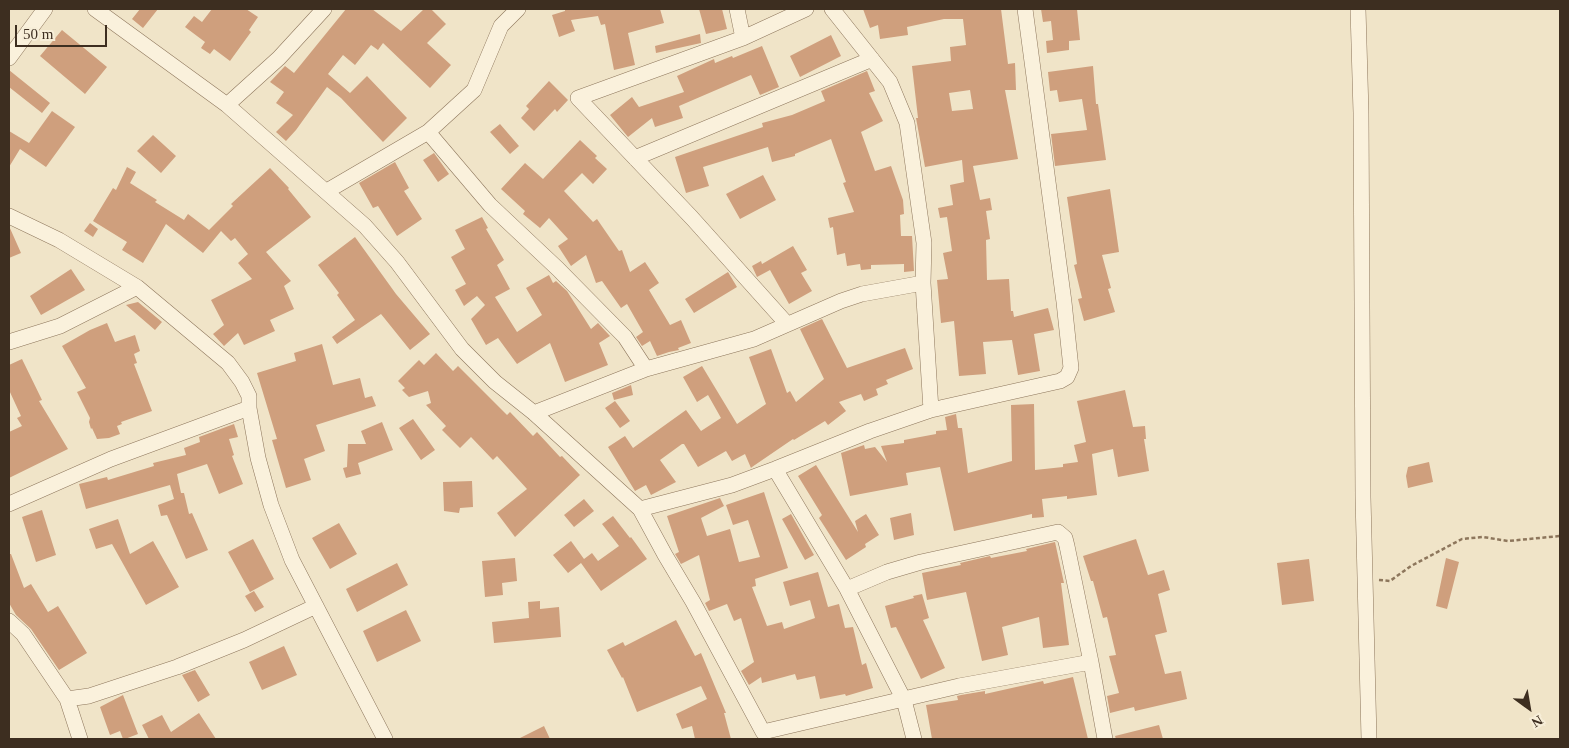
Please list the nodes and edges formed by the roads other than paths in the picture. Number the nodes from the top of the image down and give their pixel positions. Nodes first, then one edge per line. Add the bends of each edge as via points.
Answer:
1 (45, 9) edge
2 (95, 9) edge
3 (518, 9) edge
4 (737, 9) edge
5 (806, 9) edge
6 (832, 9) edge
7 (1024, 9) edge
8 (1358, 9) edge
9 (316, 12) edge
10 (743, 38) junction
11 (9, 58) edge
12 (872, 59) junction
13 (227, 105) junction
14 (428, 132) junction
15 (635, 158) junction
16 (327, 191) junction
17 (9, 216) edge
18 (923, 283) junction
19 (137, 287) junction
20 (787, 324) junction
21 (9, 342) edge
22 (646, 369) junction
23 (248, 408) junction
24 (931, 410) junction
25 (534, 413) junction
26 (775, 470) junction
27 (9, 504) edge
28 (640, 509) junction
29 (847, 589) junction
30 (316, 606) junction
31 (9, 621) edge
32 (1091, 662) junction
33 (67, 699) junction
34 (904, 700) junction
35 (80, 739) edge
36 (385, 739) edge
37 (914, 739) edge
38 (1105, 739) edge
39 (1369, 739) edge

1 - 11 street
2 - 13 street
3 - 14 street via 501,26 474,90
4 - 10 street
5 - 10 street
6 - 12 street
7 - 24 street via 1064,302 1070,373 1060,382
8 - 39 street
9 - 13 street via 279,58
10 - 15 street via 578,98
12 - 15 street
12 - 18 street via 890,82 907,123 924,243
13 - 16 street
14 - 16 street
14 - 22 street via 490,205 625,337
15 - 20 street
16 - 25 street via 366,226 397,262 462,349 495,382
17 - 19 street via 59,240
18 - 20 street via 862,294
18 - 24 street
19 - 21 street via 60,326
19 - 23 street via 228,363 249,396
20 - 22 street via 754,339
22 - 25 street
23 - 27 street via 111,459
23 - 30 street via 271,505 292,560
24 - 26 street
25 - 28 street
26 - 28 street
26 - 29 street
28 - 34 street via 763,732
29 - 32 street via 921,562 1058,532 1065,538
29 - 34 street
30 - 33 street via 177,667 97,694
30 - 36 street
31 - 33 street via 23,634
32 - 34 street via 958,686
32 - 38 street
33 - 35 street
34 - 37 street

